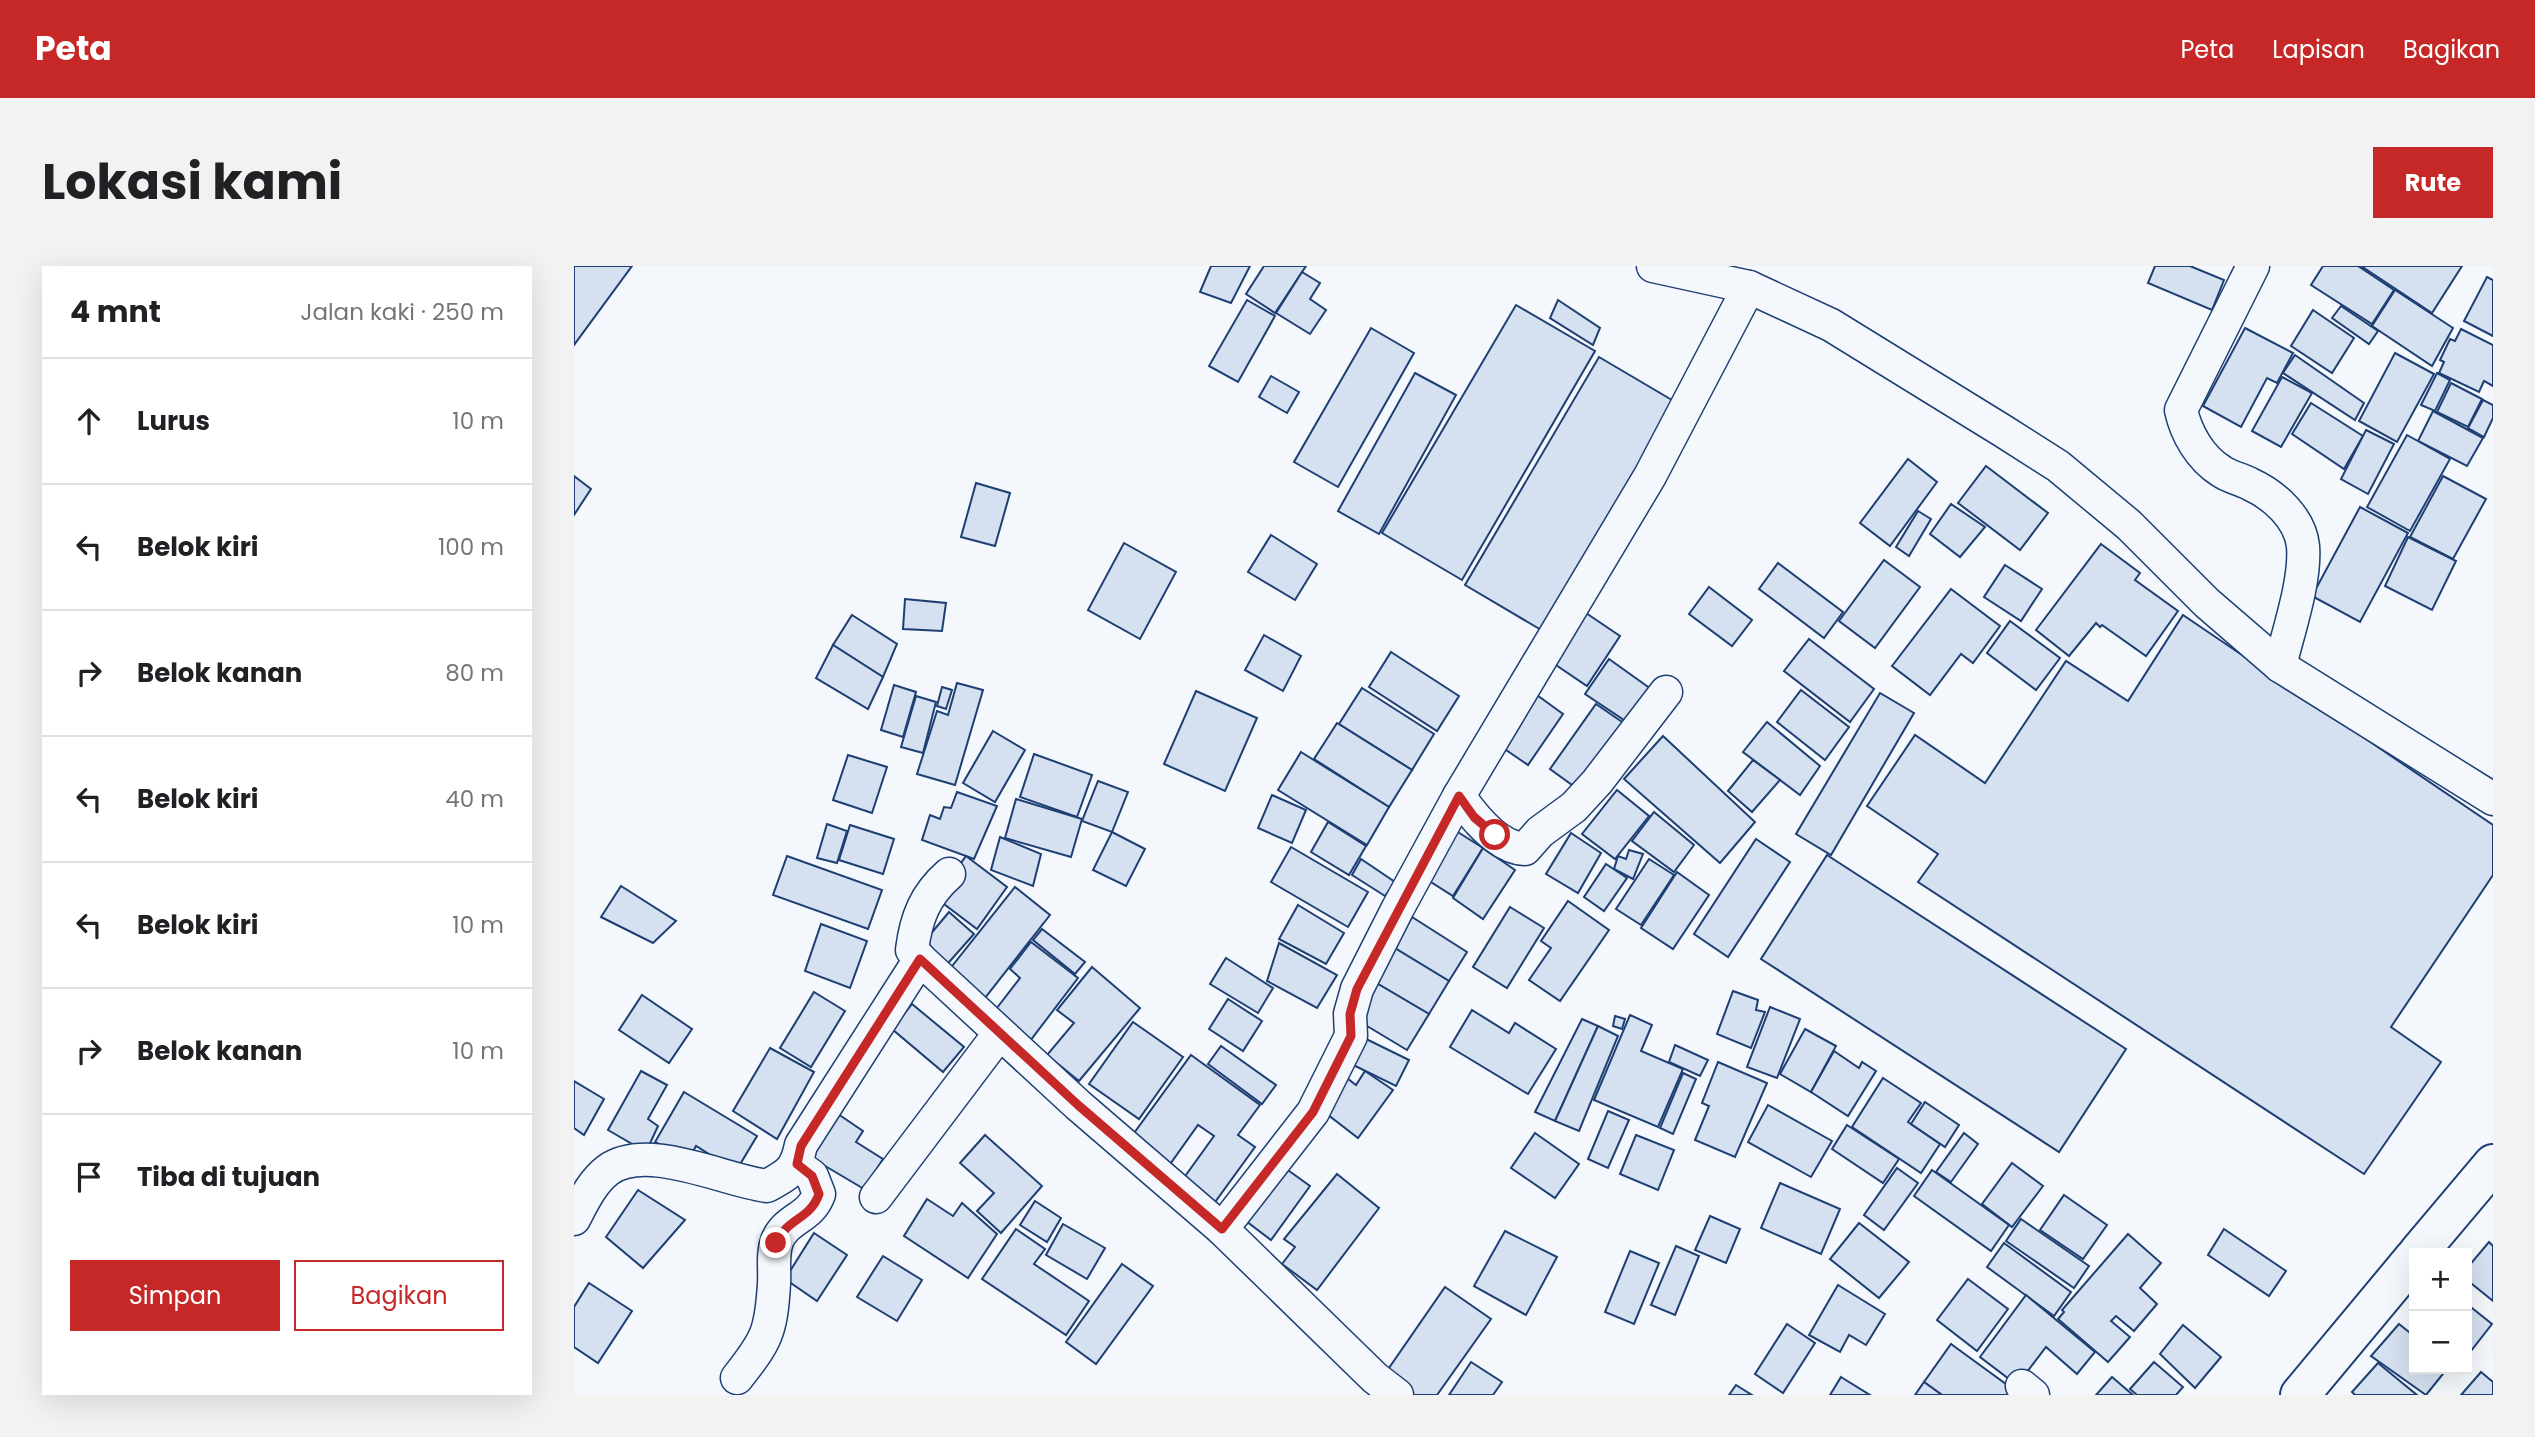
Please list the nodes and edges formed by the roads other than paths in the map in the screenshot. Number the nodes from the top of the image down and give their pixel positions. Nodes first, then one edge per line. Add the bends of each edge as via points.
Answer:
1 (1653, 266) edge
2 (2253, 266) edge
3 (1749, 287) junction
4 (2280, 666) junction
5 (1666, 692) dead end
6 (1459, 796) junction
7 (2493, 799) edge
8 (949, 874) dead end
9 (920, 959) junction
10 (999, 1034) junction
11 (797, 1164) junction
12 (2493, 1164) edge
13 (876, 1197) dead end
14 (574, 1219) edge
15 (1222, 1229) junction
16 (2422, 1248) edge
17 (2409, 1264) edge
18 (737, 1378) dead end
19 (1397, 1395) edge
20 (2301, 1395) edge

1 - 3 street
2 - 4 street via 2181,410 2194,444 2208,460 2221,472 2252,484 2283,505 2299,531 2303,564
3 - 4 street via 1831,325 2058,467 2129,525 2207,603
3 - 6 street via 1650,476
4 - 7 street
5 - 6 street via 1597,782 1529,847 1519,849 1495,835
6 - 15 street via 1357,989 1350,1014 1351,1036 1313,1112
8 - 9 street via 924,901 912,950
9 - 10 street
9 - 11 street via 801,1146
10 - 13 street
10 - 15 street
11 - 14 street via 767,1186 660,1160 639,1160 609,1169 592,1187
11 - 18 street via 812,1176 819,1194 811,1212 780,1234 769,1333
12 - 16 highway
15 - 19 street
17 - 20 highway

